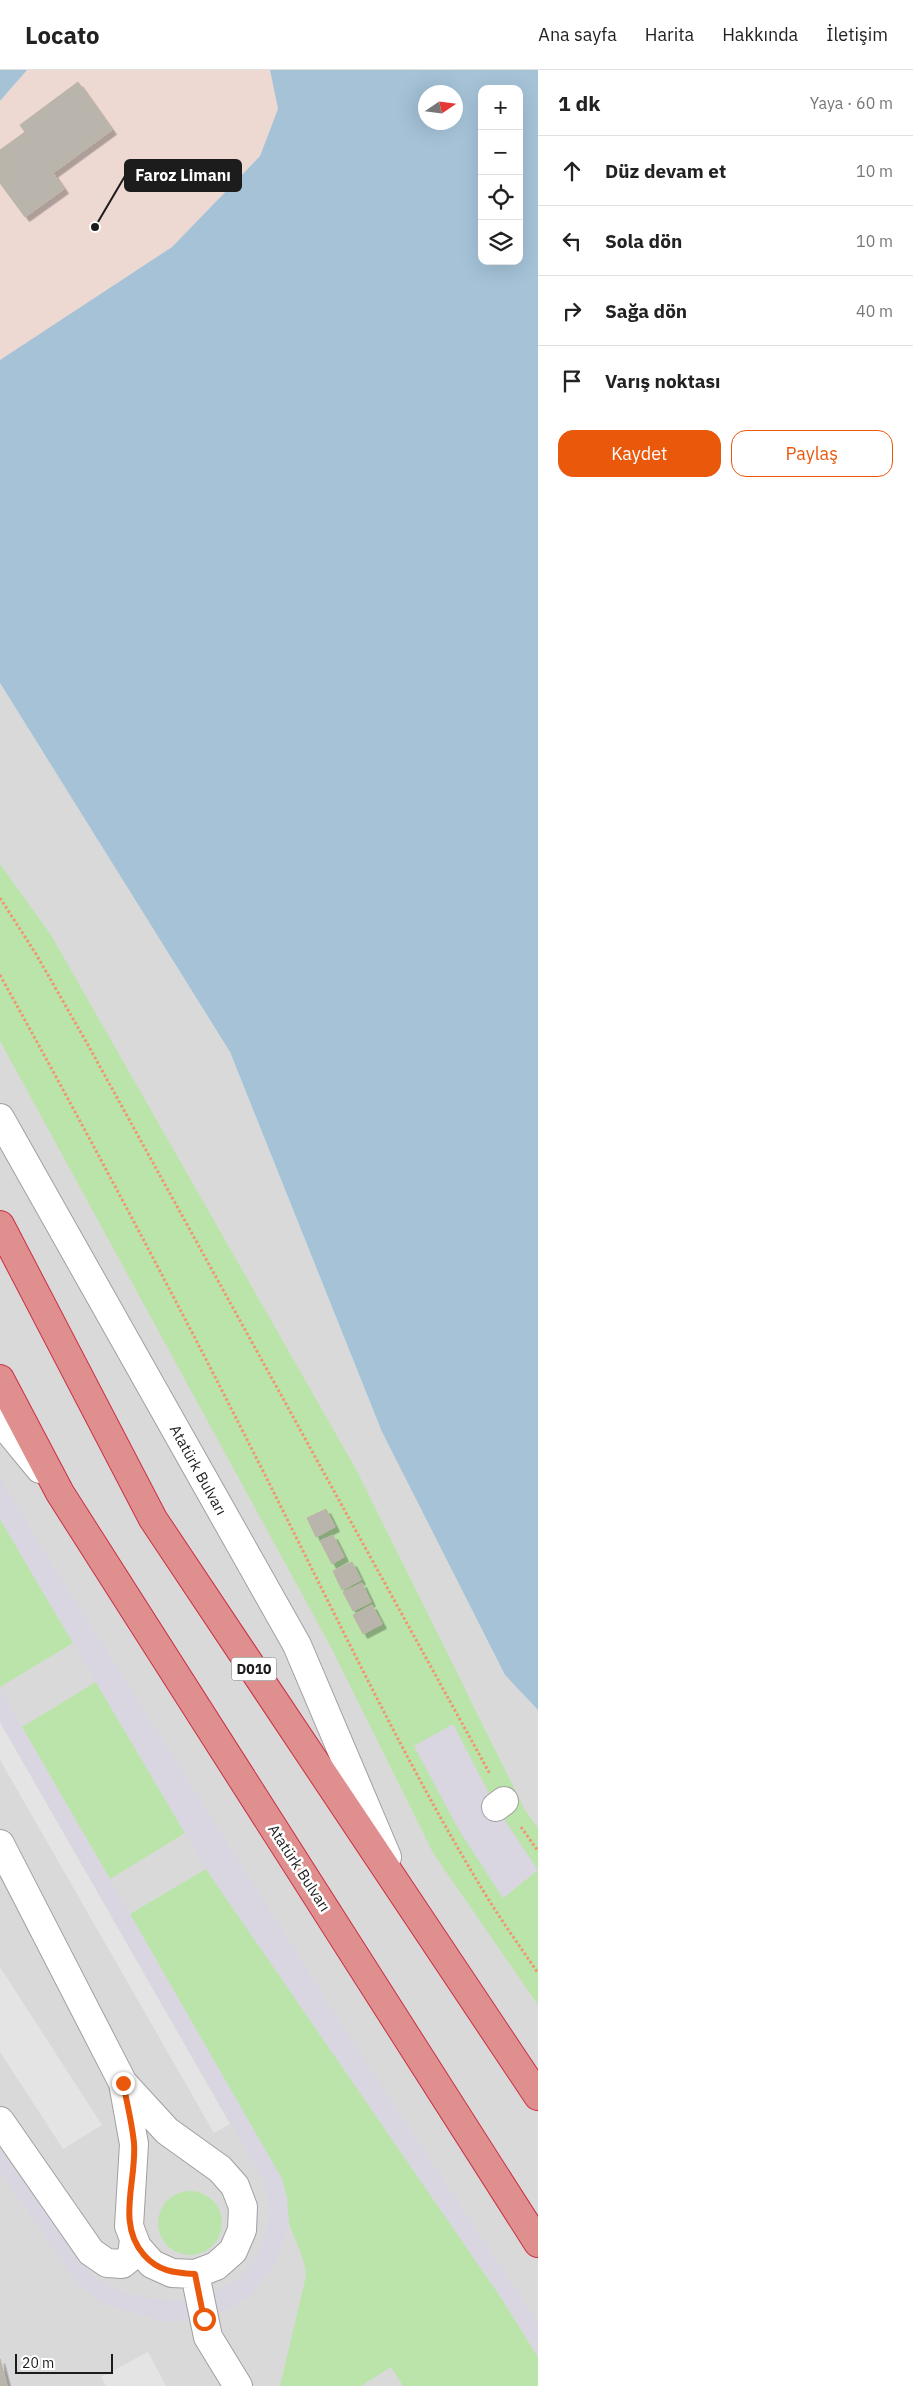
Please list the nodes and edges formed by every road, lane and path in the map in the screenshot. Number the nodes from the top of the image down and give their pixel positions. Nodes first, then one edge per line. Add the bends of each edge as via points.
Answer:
1 (0, 898) edge
2 (0, 975) edge
3 (0, 1118) edge
4 (0, 1225) edge
5 (0, 1380) edge
6 (0, 1420) edge
7 (60, 1493) junction
8 (0, 1844) edge
9 (538, 1851) edge
10 (400, 1888) junction
11 (538, 1973) edge
12 (458, 1977) junction
13 (538, 2082) edge
14 (123, 2083) junction
15 (538, 2096) edge
16 (0, 2121) edge
17 (134, 2239) junction
18 (538, 2243) edge
19 (195, 2274) junction
20 (238, 2386) edge

1 - 9 path via 88,1046 500,1804
2 - 11 path via 154,1262 414,1768 487,1897
3 - 10 lane, Atatürk Bulvarı via 297,1646
4 - 10 highway, Atatürk Bulvarı / D010 via 153,1519
5 - 7 highway, Atatürk Bulvarı
6 - 7 lane, Atatürk Bulvarı
7 - 18 highway, Atatürk Bulvarı
8 - 14 lane
10 - 12 highway, Atatürk Bulvarı / D010
12 - 13 highway
12 - 15 highway, Atatürk Bulvarı / D010
14 - 17 lane via 134,2144 129,2226
14 - 19 lane via 167,2131 220,2170 235,2186 243,2207 242,2230 233,2251 216,2266
16 - 17 lane via 91,2252 107,2263 122,2264 132,2256
17 - 19 lane via 152,2264 172,2273
19 - 20 lane via 208,2337

